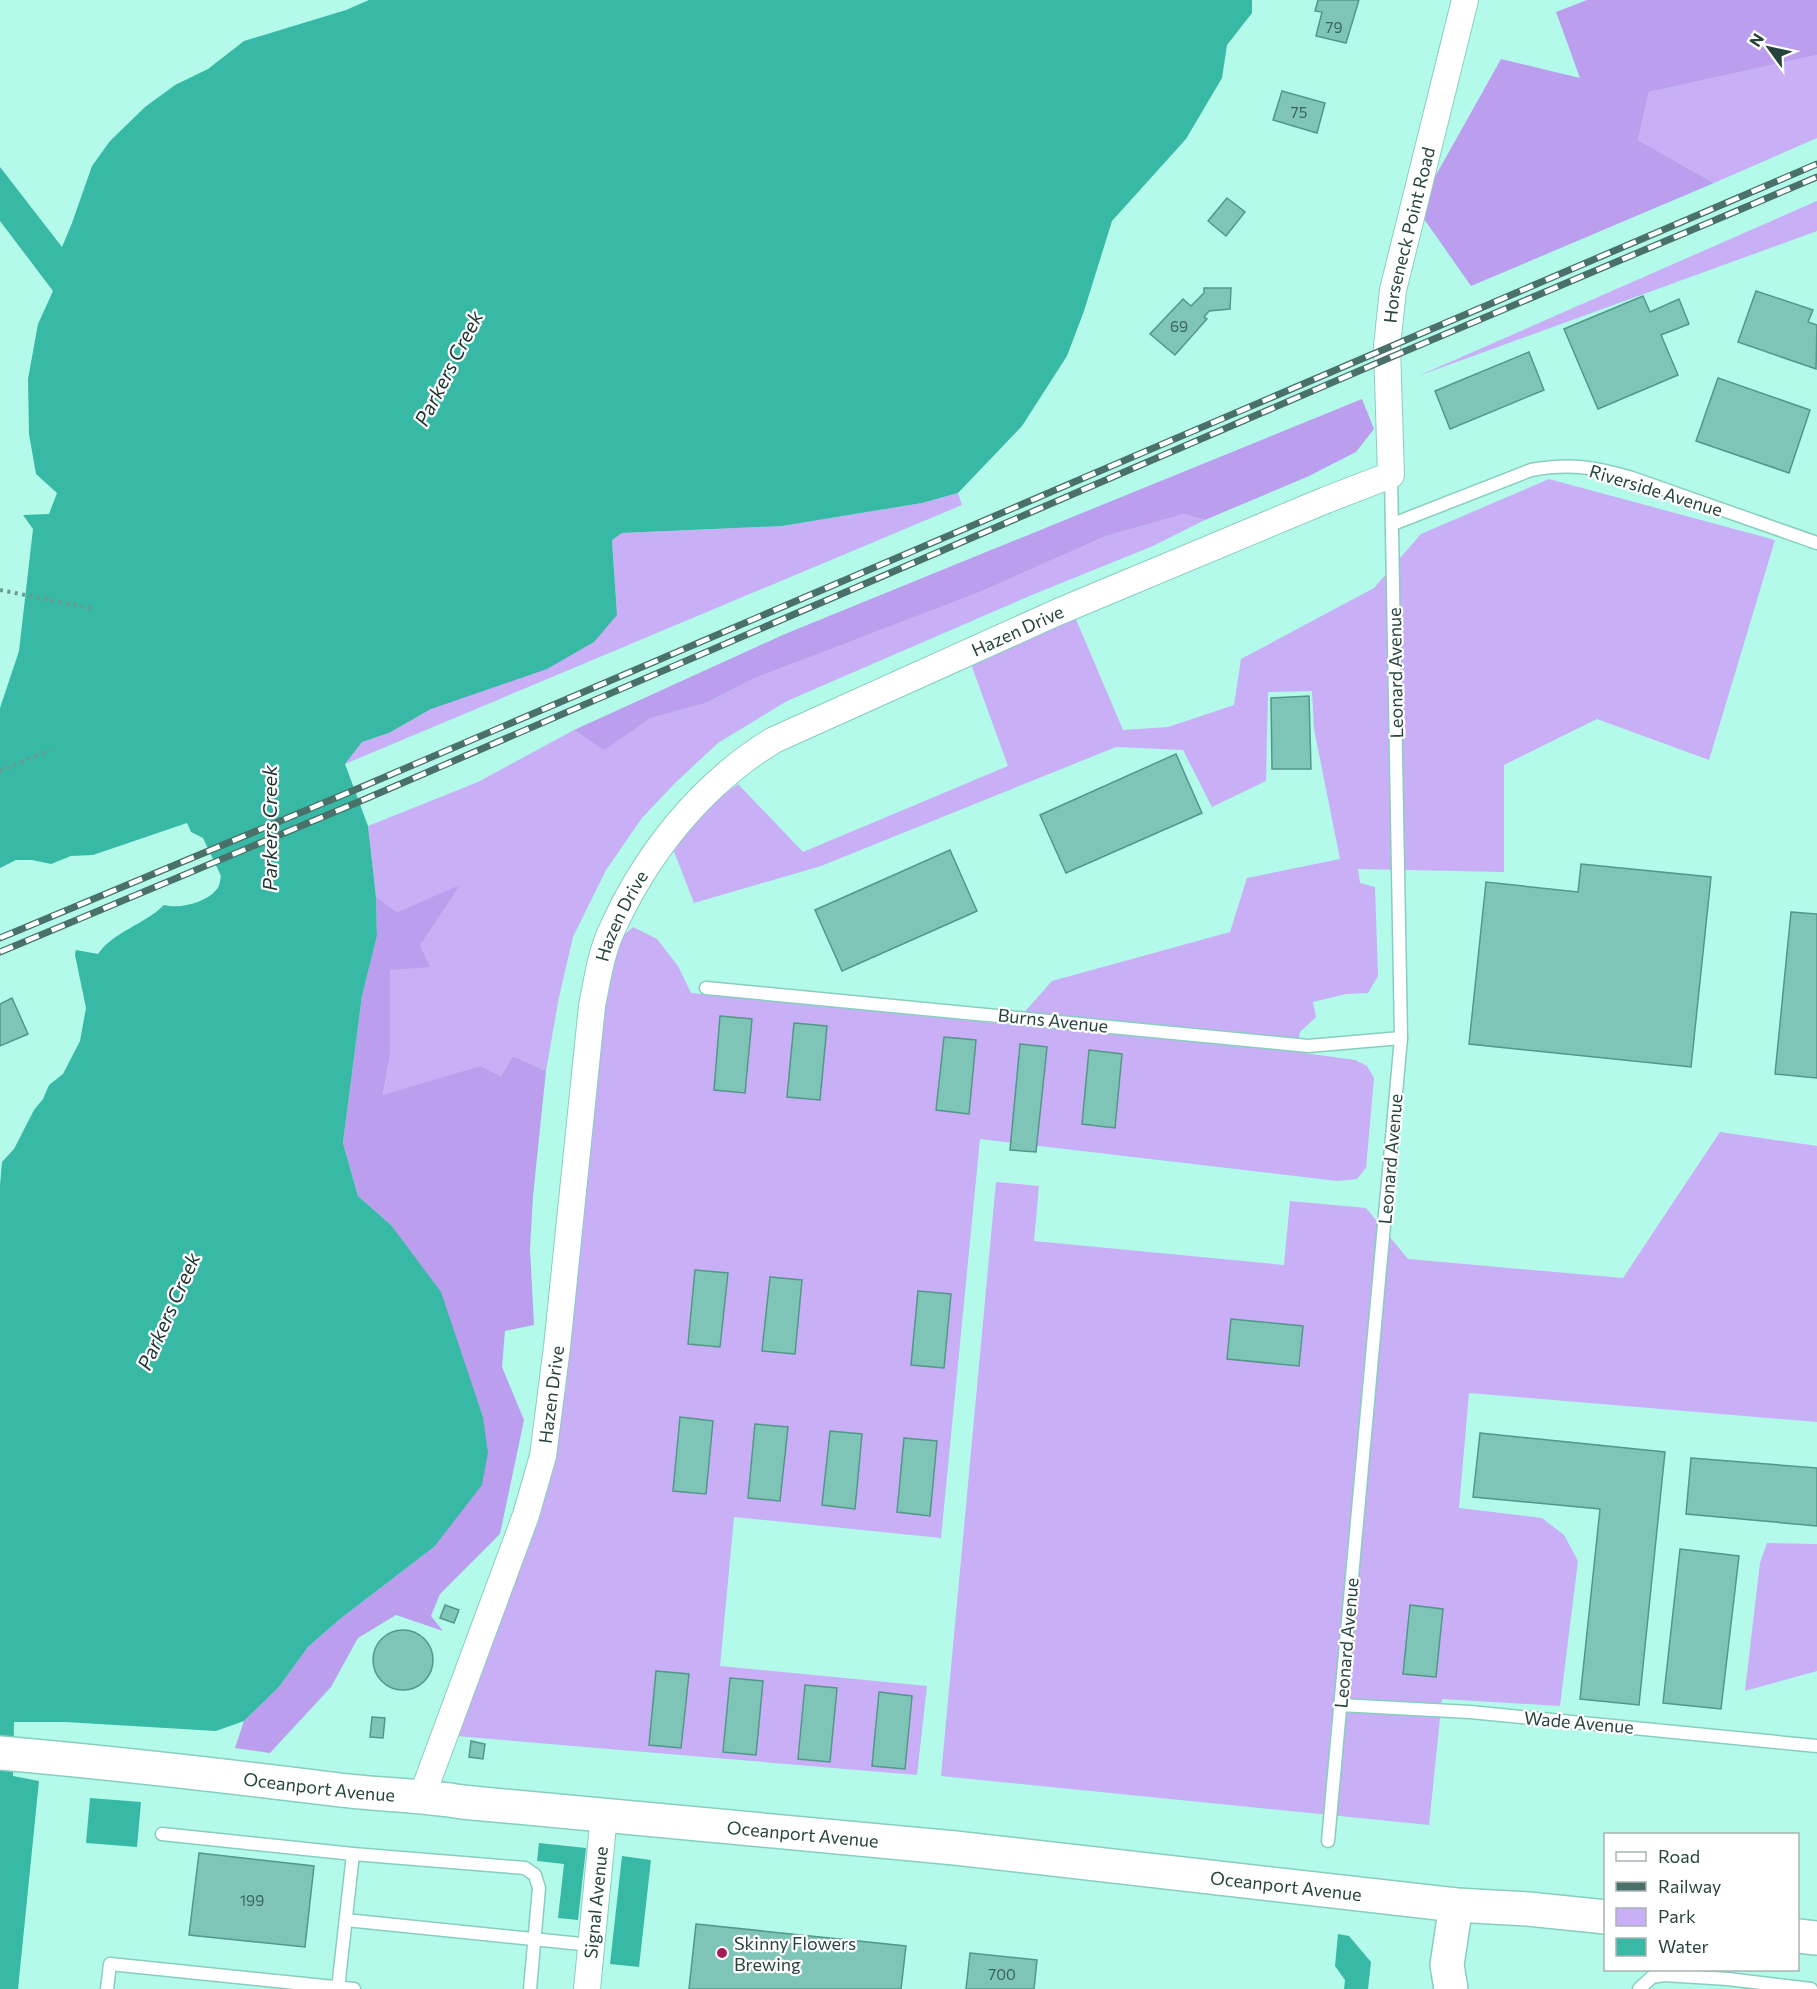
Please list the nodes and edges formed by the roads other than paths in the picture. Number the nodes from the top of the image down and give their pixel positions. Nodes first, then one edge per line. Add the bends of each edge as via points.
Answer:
1 (1465, 0) edge
2 (1391, 475) junction
3 (1393, 524) junction
4 (1817, 543) edge
5 (706, 988) dead end
6 (1401, 1038) junction
7 (1340, 1705) junction
8 (1817, 1746) edge
9 (11, 1754) edge
10 (422, 1796) junction
11 (604, 1815) junction
12 (162, 1834) dead end
13 (1328, 1841) dead end
14 (353, 1854) junction
15 (1456, 1905) junction
16 (1604, 1917) edge
17 (346, 1920) junction
18 (1799, 1936) edge
19 (1817, 1938) edge
20 (534, 1939) junction
21 (591, 1945) junction
22 (1445, 1981) edge
23 (338, 1988) edge
24 (107, 1989) edge
25 (354, 1989) edge
26 (530, 1989) edge
27 (587, 1989) edge
28 (1639, 1989) edge
29 (1811, 1989) edge

1 - 2 street, Horseneck Point Road via 1393,290 1388,346
2 - 3 lane, Leonard Avenue
2 - 10 street, Hazen Drive via 1058,612 794,729 755,751 719,779 667,838 614,926 599,970 543,1456 526,1515
3 - 4 lane, Riverside Avenue via 1531,470 1572,465 1632,478
3 - 6 lane, Leonard Avenue
5 - 6 lane, Burns Avenue via 1308,1046
6 - 7 lane, Leonard Avenue
7 - 8 lane, Wade Avenue via 1470,1712
7 - 13 lane, Leonard Avenue
9 - 10 main road, Oceanport Avenue
10 - 11 main road, Oceanport Avenue
11 - 15 main road, Oceanport Avenue via 955,1848
11 - 21 street, Signal Avenue
12 - 14 lane
14 - 17 lane
14 - 20 lane via 525,1868 535,1875 539,1888
15 - 16 main road, Oceanport Avenue
15 - 22 main road
17 - 20 lane
17 - 23 lane
18 - 19 main road
20 - 21 lane
20 - 26 lane
21 - 27 street, Signal Avenue
23 - 24 lane via 110,1964
23 - 25 lane
28 - 29 lane via 1652,1977 1664,1974

